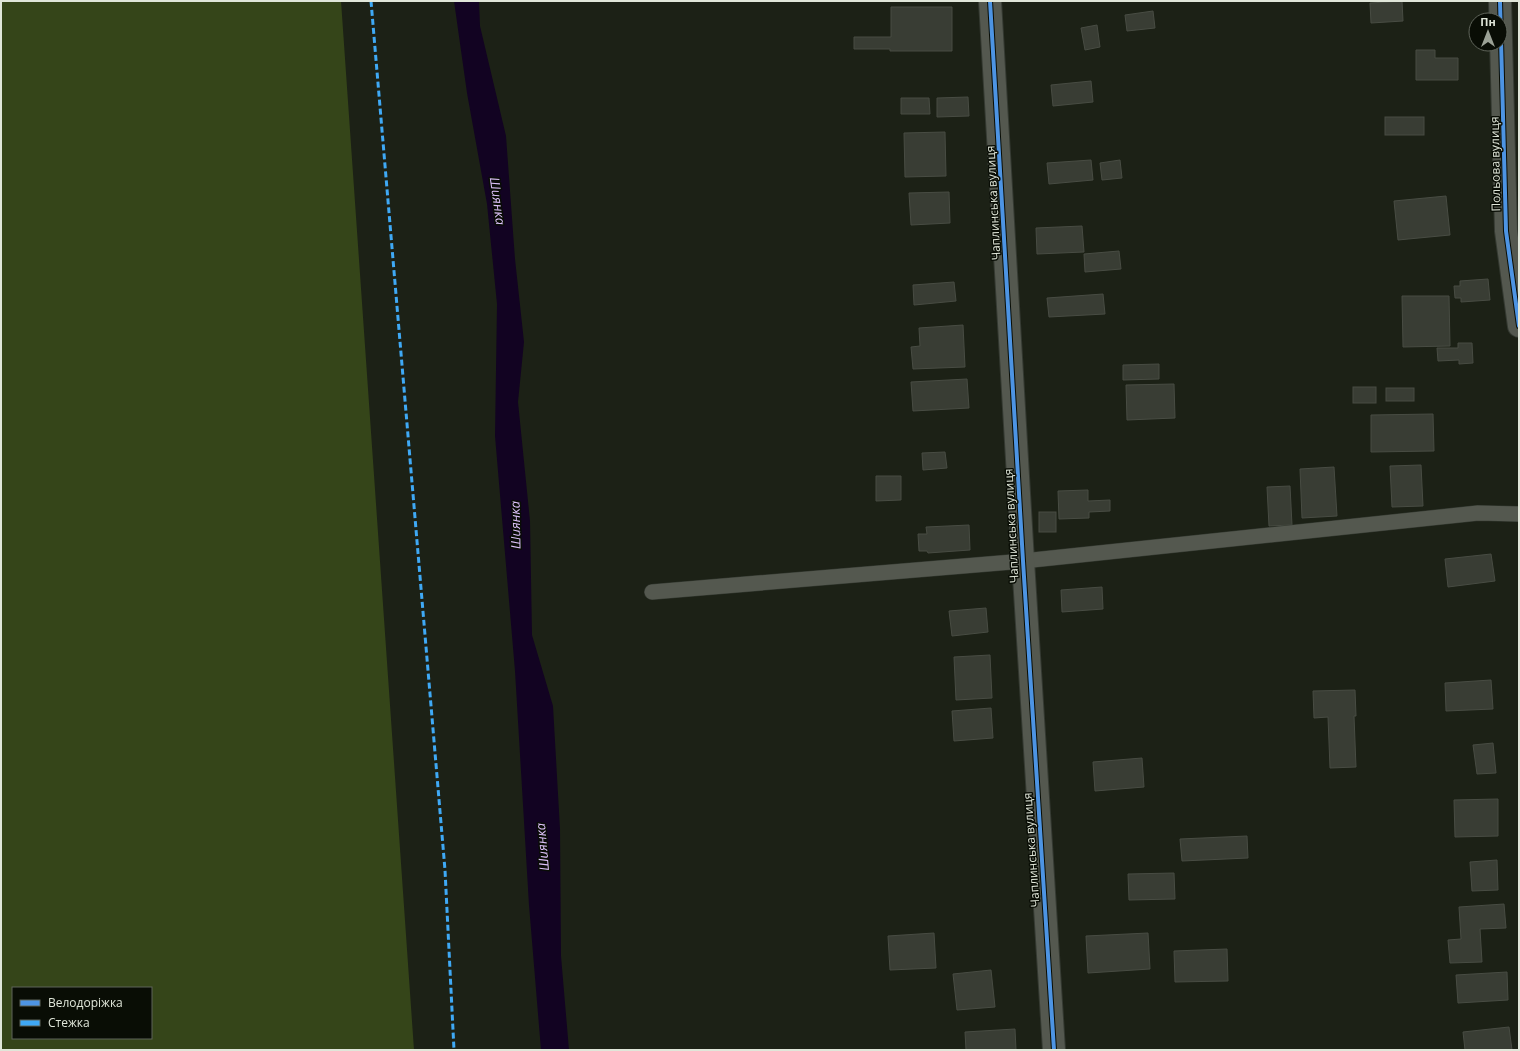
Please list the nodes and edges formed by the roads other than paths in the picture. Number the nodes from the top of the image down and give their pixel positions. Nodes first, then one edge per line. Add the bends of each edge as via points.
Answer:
1 (990, 1) edge
2 (1500, 1) edge
3 (1519, 326) edge
4 (1519, 514) edge
5 (1023, 561) junction
6 (652, 592) dead end
7 (1054, 1050) edge

1 - 5 street, Чаплинська вулиця
2 - 3 street, Польова вулиця via 1506,230
4 - 5 lane via 1478,513
5 - 6 lane
5 - 7 street, Чаплинська вулиця

